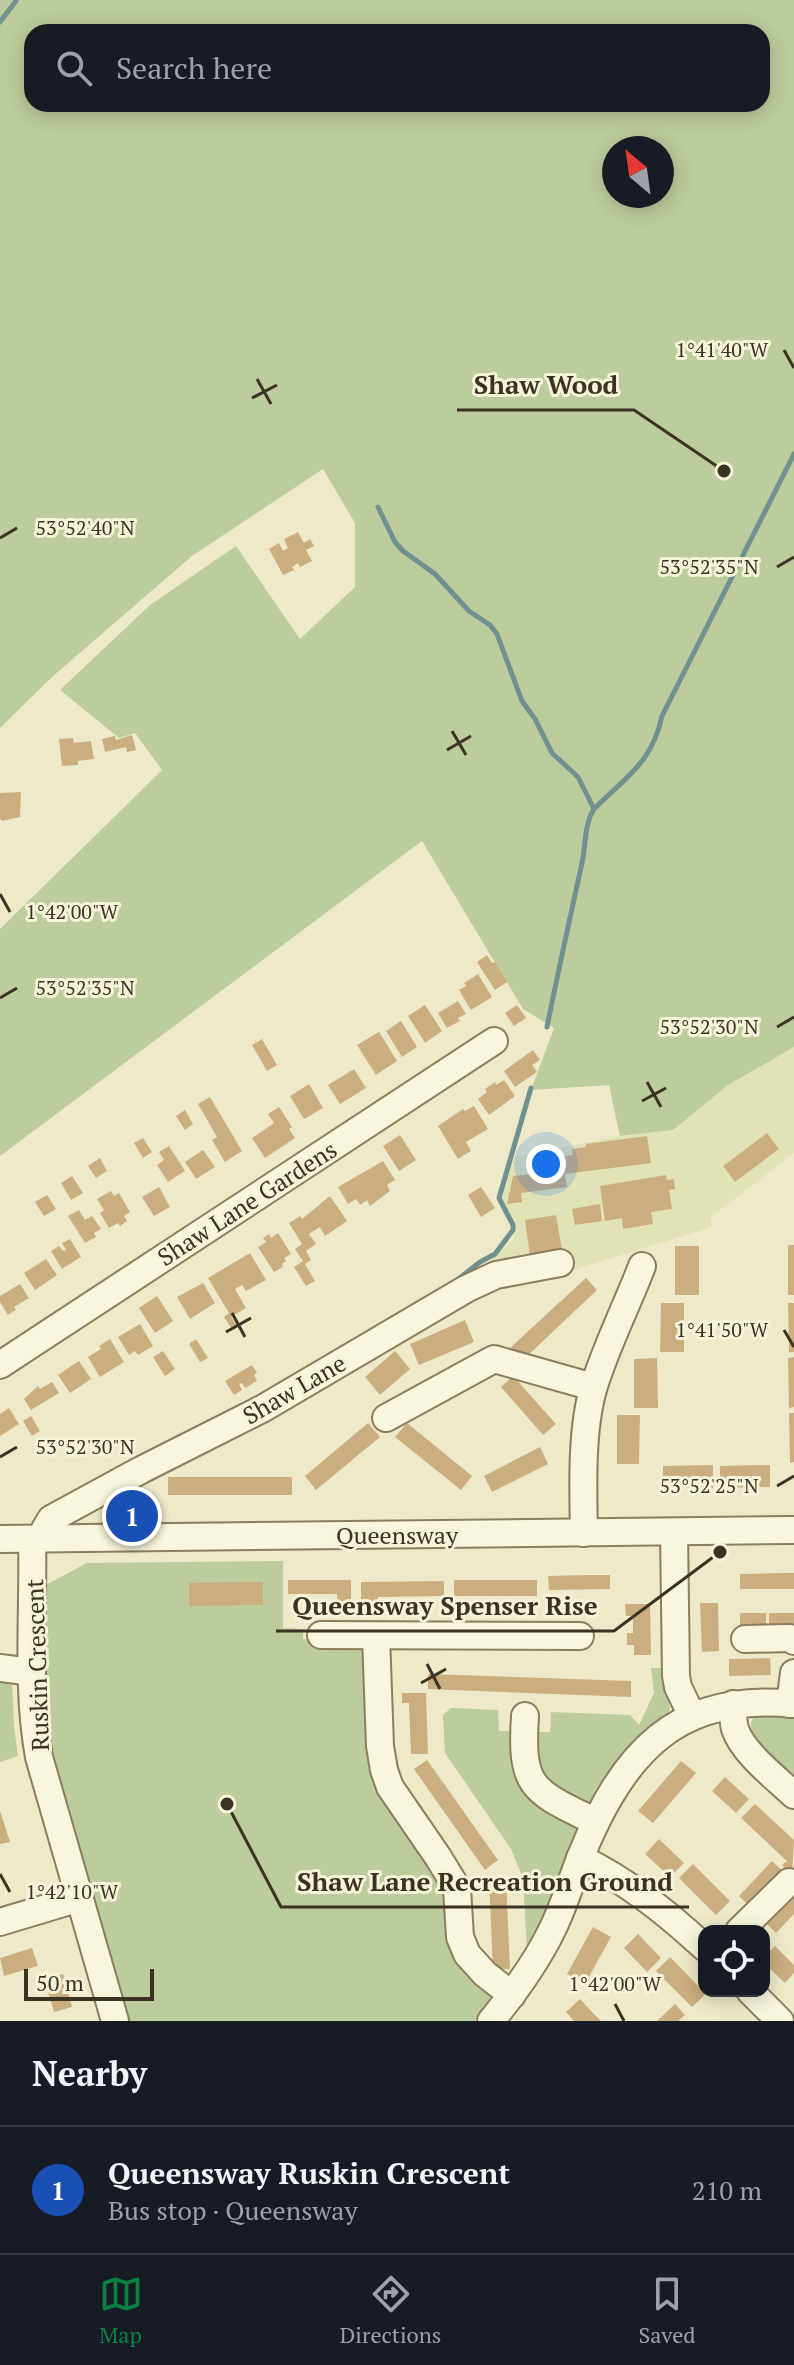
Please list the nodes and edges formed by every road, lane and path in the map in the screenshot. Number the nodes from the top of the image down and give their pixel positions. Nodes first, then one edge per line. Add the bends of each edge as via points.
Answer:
1 (494, 1041) dead end
2 (560, 1263) dead end
3 (642, 1266) dead end
4 (0, 1365) edge
5 (593, 1387) junction
6 (386, 1418) dead end
7 (794, 1530) edge
8 (674, 1532) junction
9 (584, 1533) junction
10 (0, 1539) edge
11 (37, 1539) junction
12 (321, 1635) dead end
13 (376, 1636) junction
14 (580, 1636) dead end
15 (745, 1639) dead end
16 (794, 1641) edge
17 (0, 1668) edge
18 (32, 1672) junction
19 (794, 1673) edge
20 (733, 1704) junction
21 (792, 1704) edge
22 (525, 1716) dead end
23 (692, 1716) junction
24 (794, 1795) edge
25 (596, 1822) junction
26 (580, 1858) junction
27 (789, 1882) dead end
28 (80, 1898) junction
29 (0, 1922) edge
30 (745, 1925) edge
31 (698, 1942) edge
32 (756, 1997) edge
33 (503, 2012) edge
34 (115, 2021) edge
35 (780, 2021) edge

1 - 4 street, Shaw Lane Gardens
2 - 11 street, Shaw Lane via 496,1275 466,1289 262,1409 51,1519
3 - 5 street
5 - 6 street via 494,1359
5 - 9 street
7 - 8 street, Queensway
8 - 9 street, Queensway
8 - 23 street via 676,1676
9 - 11 street, Queensway
10 - 11 street, Queensway
11 - 18 street, Ruskin Crescent
12 - 13 street
13 - 14 street
13 - 33 street via 380,1746 387,1779 457,1888 460,1937
15 - 16 street
17 - 18 street
18 - 28 street, Ruskin Crescent via 39,1757
19 - 21 street
20 - 21 street
20 - 23 street
20 - 24 street via 740,1740
22 - 25 street via 525,1767 531,1780 557,1803
23 - 25 street via 654,1739 637,1757
25 - 26 street
26 - 31 street via 627,1884
26 - 33 street via 551,1932
27 - 30 street
28 - 29 street
28 - 34 street, Ruskin Crescent
32 - 35 street

